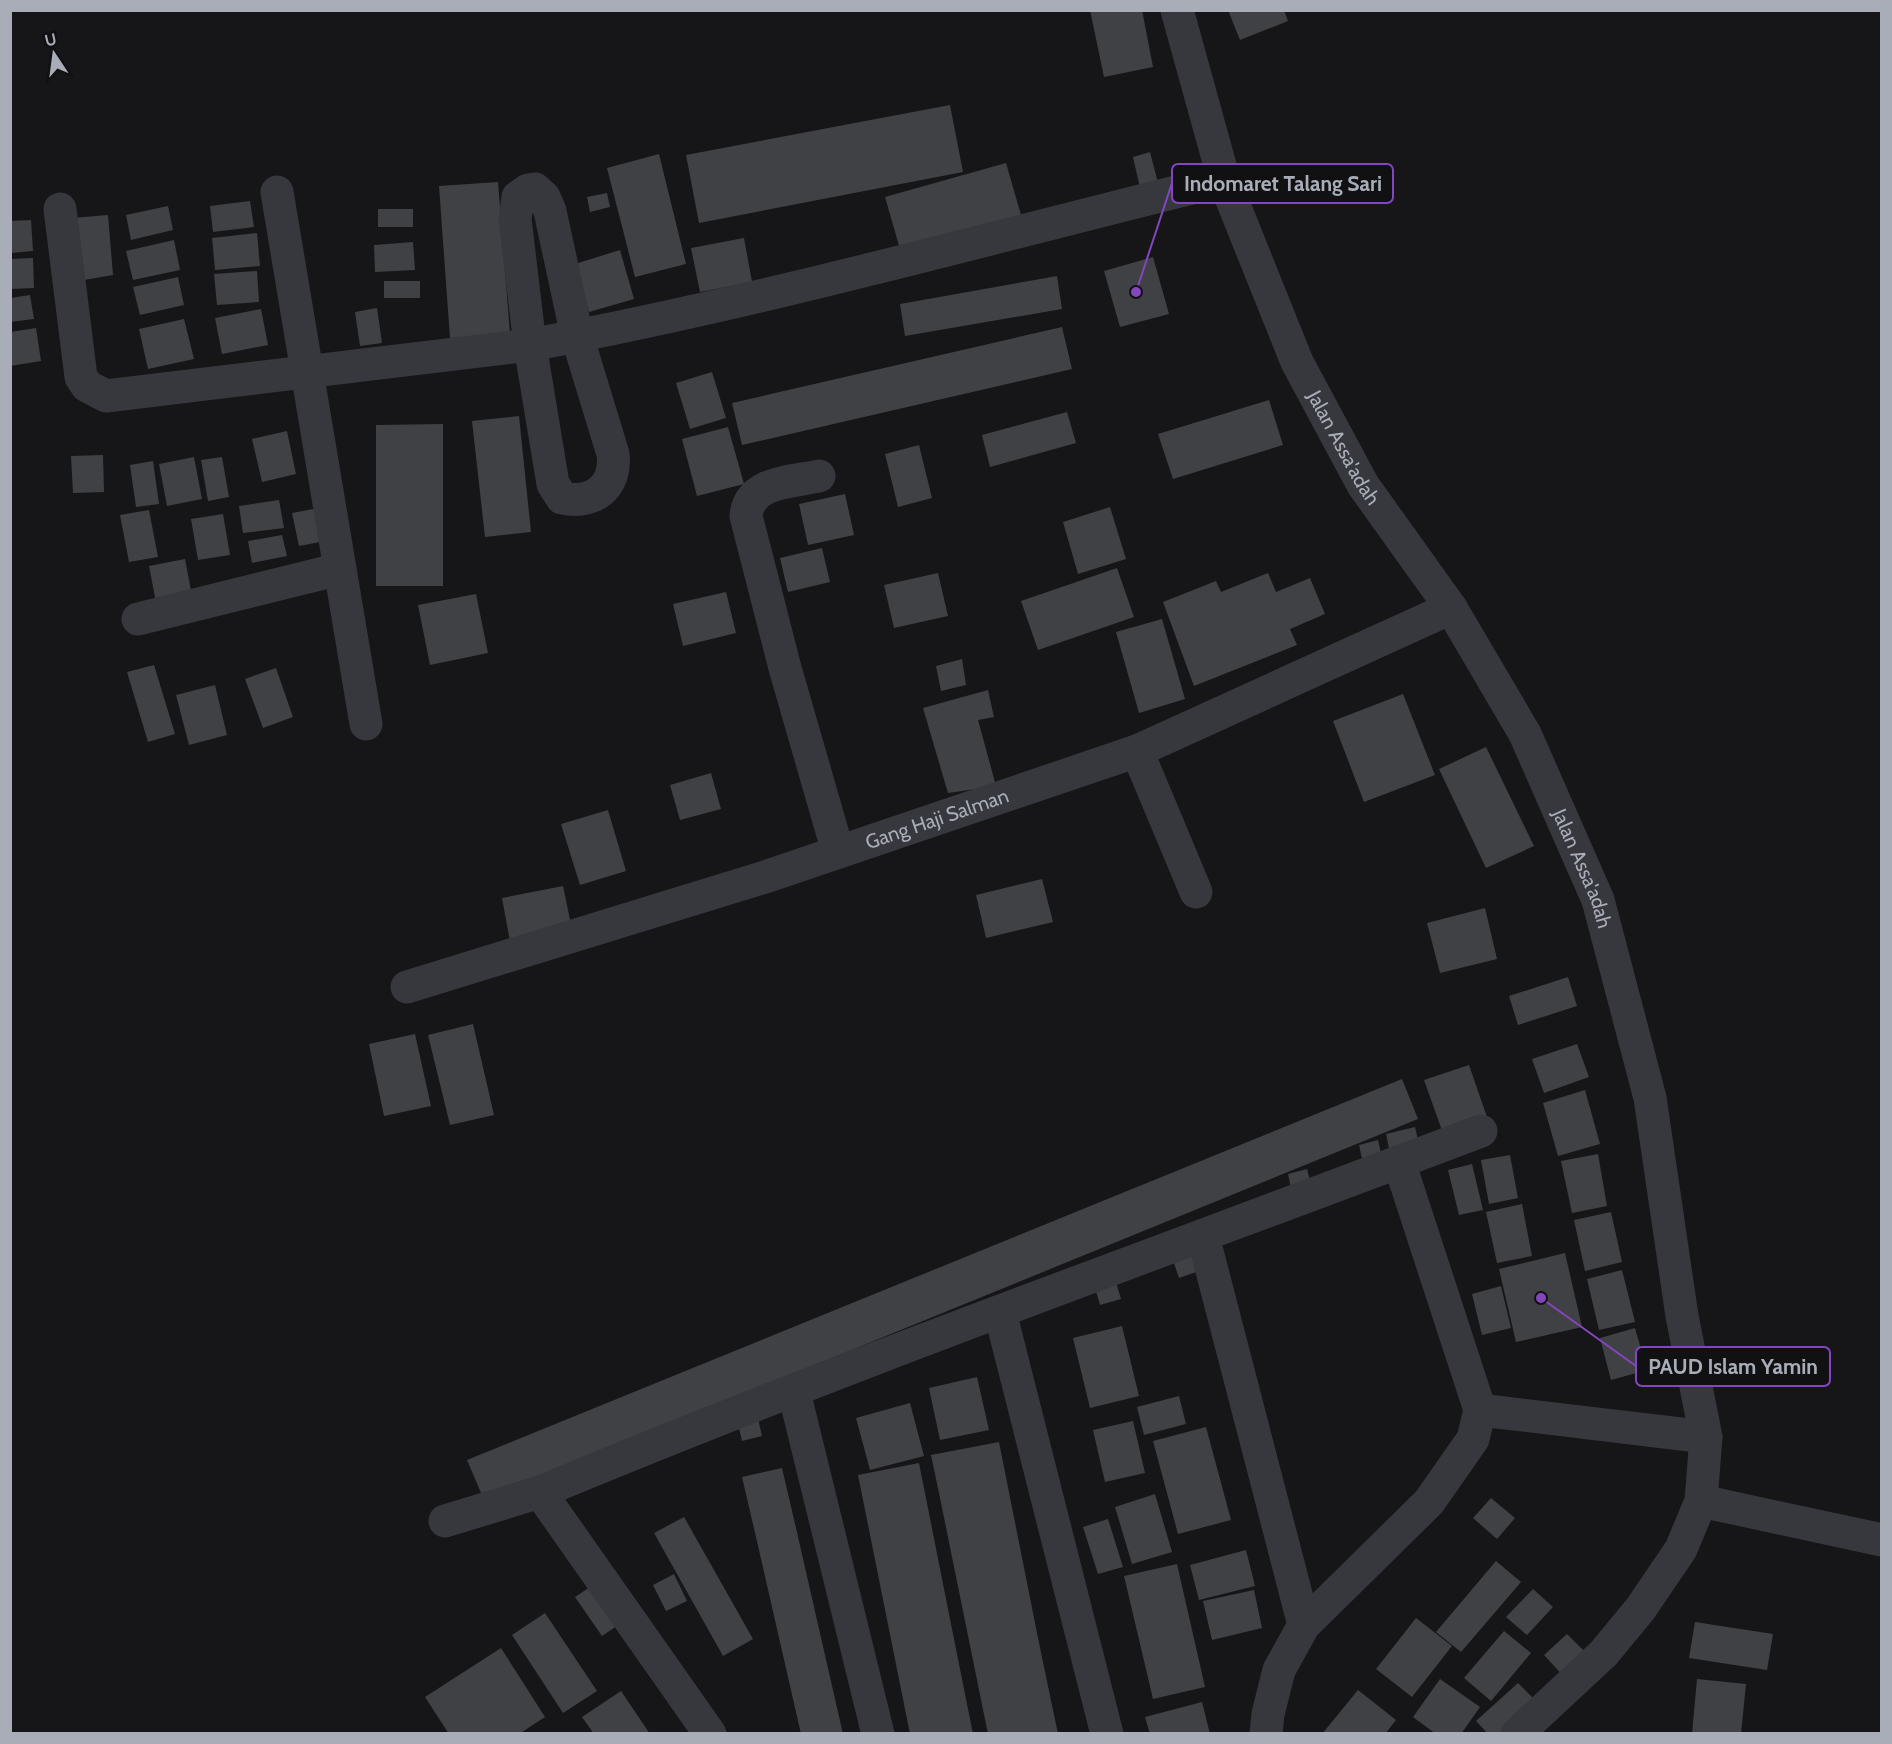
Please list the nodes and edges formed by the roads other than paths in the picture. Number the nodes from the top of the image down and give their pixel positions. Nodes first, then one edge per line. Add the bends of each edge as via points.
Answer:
1 (1177, 10) edge
2 (1224, 180) junction
3 (277, 192) dead end
4 (60, 209) dead end
5 (577, 336) junction
6 (530, 345) junction
7 (306, 370) junction
8 (819, 476) dead end
9 (340, 569) junction
10 (1450, 608) junction
11 (138, 619) dead end
12 (366, 724) dead end
13 (1137, 751) junction
14 (838, 852) junction
15 (1196, 892) dead end
16 (407, 987) dead end
17 (1481, 1131) dead end
18 (1400, 1162) junction
19 (1203, 1236) junction
20 (1000, 1312) junction
21 (794, 1392) junction
22 (1480, 1410) junction
23 (1706, 1437) junction
24 (540, 1492) junction
25 (1701, 1500) junction
26 (445, 1521) dead end
27 (1881, 1539) edge
28 (1304, 1625) junction
29 (1528, 1731) edge
30 (710, 1734) edge
31 (878, 1734) edge
32 (1107, 1734) edge
33 (1266, 1734) edge

1 - 2 street, Jalan Assa'adah
2 - 5 street via 786,289
2 - 10 street, Jalan Assa'adah via 1297,362 1363,485
3 - 7 street
4 - 7 street via 81,377 95,392 106,396
5 - 6 street
5 - 6 street via 550,211 541,192 528,190 518,197 515,219
5 - 6 street via 615,467 607,487 585,498 562,498 552,484
6 - 7 street
7 - 9 street
8 - 14 street via 762,489 751,497 746,516
9 - 11 street
9 - 12 street
10 - 13 street, Gang Haji Salman
10 - 23 street, Jalan Assa'adah via 1525,734 1598,900 1650,1098 1682,1316
13 - 14 street, Gang Haji Salman
13 - 15 street
14 - 16 street, Gang Haji Salman
17 - 18 street
18 - 19 street
18 - 22 street
19 - 20 street
19 - 28 street
20 - 21 street
20 - 32 street
21 - 24 street
21 - 31 street
22 - 23 street
22 - 28 street via 1473,1439 1429,1502
23 - 25 street, Jalan Assa'adah
24 - 26 street
24 - 30 street
25 - 27 street
25 - 29 street, Jalan Assa'adah via 1681,1549 1641,1608 1604,1653
28 - 33 street via 1279,1670

